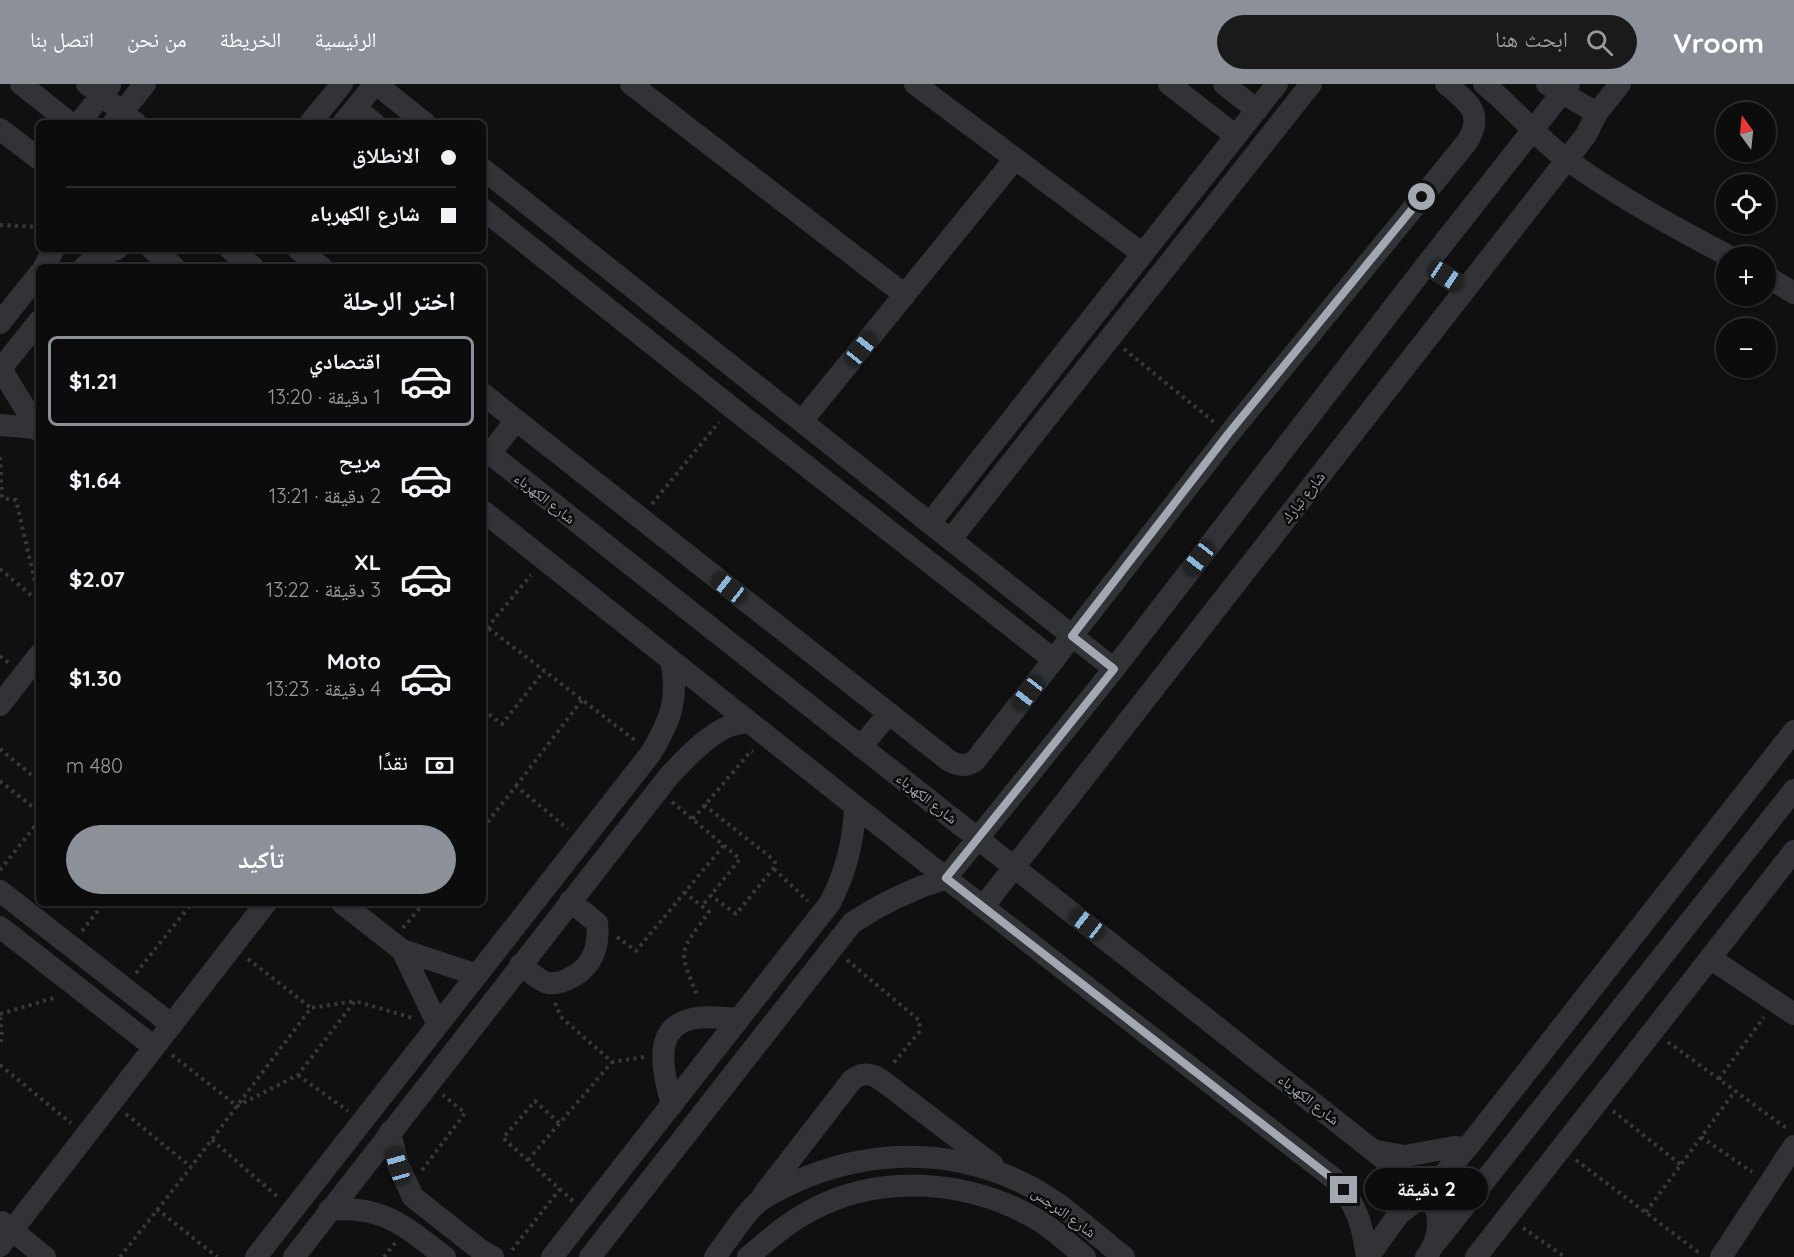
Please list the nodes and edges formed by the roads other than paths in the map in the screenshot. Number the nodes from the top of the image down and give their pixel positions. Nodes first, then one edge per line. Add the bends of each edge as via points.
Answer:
1 (21, 84) edge
2 (145, 84) edge
3 (342, 84) edge
4 (376, 84) edge
5 (631, 84) edge
6 (915, 84) edge
7 (1168, 84) edge
8 (1224, 84) edge
9 (1277, 84) edge
10 (1311, 84) edge
11 (1446, 84) edge
12 (1484, 84) edge
13 (1620, 84) edge
14 (1560, 87) edge
15 (100, 88) edge
16 (1257, 110) junction
17 (1597, 114) junction
18 (349, 116) edge
19 (124, 119) edge
20 (66, 120) edge
21 (81, 120) edge
22 (312, 120) edge
23 (421, 120) edge
24 (0, 129) edge
25 (1533, 131) junction
26 (1236, 136) junction
27 (36, 157) edge
28 (1015, 159) junction
29 (1566, 159) junction
30 (486, 171) edge
31 (1195, 188) junction
32 (1215, 205) junction
33 (486, 211) edge
34 (1716, 249) edge
35 (109, 252) edge
36 (156, 252) edge
37 (236, 252) edge
38 (302, 252) edge
39 (1143, 254) junction
40 (88, 264) edge
41 (170, 264) edge
42 (250, 264) edge
43 (317, 264) edge
44 (1428, 264) junction
45 (616, 274) junction
46 (36, 278) edge
47 (1776, 282) edge
48 (1465, 289) junction
49 (1794, 293) edge
50 (905, 295) junction
51 (597, 299) junction
52 (0, 323) edge
53 (36, 325) edge
54 (0, 370) edge
55 (486, 396) edge
56 (516, 420) junction
57 (802, 421) junction
58 (0, 425) edge
59 (36, 427) edge
60 (36, 429) edge
61 (487, 451) edge
62 (486, 514) edge
63 (930, 523) junction
64 (951, 539) junction
65 (1072, 636) junction
66 (671, 660) junction
67 (1054, 660) junction
68 (36, 662) edge
69 (1114, 669) junction
70 (0, 705) edge
71 (889, 713) junction
72 (748, 722) junction
73 (1794, 731) edge
74 (861, 747) junction
75 (1794, 790) edge
76 (855, 806) junction
77 (978, 838) junction
78 (1794, 851) edge
79 (1015, 867) junction
80 (946, 878) junction
81 (0, 891) edge
82 (570, 902) junction
83 (264, 906) edge
84 (346, 906) edge
85 (983, 907) junction
86 (0, 927) edge
87 (397, 946) junction
88 (1710, 958) junction
89 (520, 965) junction
90 (477, 975) junction
91 (1794, 1014) edge
92 (740, 1019) junction
93 (172, 1024) junction
94 (438, 1025) junction
95 (155, 1045) junction
96 (672, 1105) junction
97 (390, 1132) junction
98 (1794, 1146) edge
99 (1467, 1148) junction
100 (1376, 1151) junction
101 (1008, 1176) junction
102 (1427, 1193) junction
103 (757, 1204) junction
104 (329, 1210) junction
105 (4, 1232) edge
106 (1431, 1249) edge
107 (45, 1257) edge
108 (256, 1257) edge
109 (294, 1257) edge
110 (445, 1257) edge
111 (493, 1257) edge
112 (552, 1257) edge
113 (591, 1257) edge
114 (715, 1257) edge
115 (748, 1257) edge
116 (1085, 1257) edge
117 (1124, 1257) edge
118 (1367, 1257) edge
119 (1476, 1257) edge
120 (1721, 1257) edge

1 - 20 street
2 - 19 street
3 - 22 street
4 - 18 street
4 - 23 street
5 - 50 street
6 - 28 street
7 - 26 street
8 - 16 street
9 - 16 street
10 - 32 street
11 - 65 street via 1473,111 1475,122 1467,142 1228,434
12 - 25 street
13 - 17 street, شارع تبارك
14 - 17 street
14 - 25 street
15 - 19 street
15 - 21 street
16 - 26 street
17 - 29 street, شارع تبارك
24 - 27 street
25 - 29 street
25 - 44 street
26 - 31 street
28 - 39 street
28 - 50 street
29 - 34 street via 1641,208
29 - 48 street, شارع تبارك
30 - 45 street
31 - 32 street
31 - 39 street
32 - 64 street
33 - 51 street
35 - 40 street
36 - 41 street
37 - 42 street
38 - 43 street
39 - 63 street
44 - 48 street
44 - 69 street
45 - 51 street
45 - 57 street
46 - 52 street
47 - 49 street
48 - 79 street, شارع تبارك
50 - 57 street
51 - 67 street
53 - 54 street
54 - 59 street
55 - 56 street
56 - 61 street
56 - 71 street
57 - 63 street
58 - 60 street
61 - 74 street, شارع الكهرباء
62 - 66 street
63 - 64 street
64 - 65 street
65 - 67 street
65 - 69 street
66 - 72 street
66 - 90 street via 676,683 673,708 651,753
67 - 71 street via 971,764 954,764
68 - 70 street
69 - 77 street
71 - 74 street
72 - 76 street
72 - 82 street via 729,726 687,757
73 - 99 street
74 - 77 street, شارع الكهرباء
75 - 106 street
76 - 80 street
76 - 92 street via 846,866 830,903
77 - 79 street, شارع الكهرباء
77 - 80 street
78 - 88 street
79 - 85 street, شارع تبارك
79 - 100 street, شارع الكهرباء
80 - 85 street
80 - 113 street via 906,892 852,923
81 - 93 street
82 - 89 street
82 - 89 street via 597,923 599,936 591,960 573,977 548,983
83 - 93 street
84 - 87 street
85 - 118 street via 1333,1179 1359,1217
86 - 95 street
87 - 90 street
87 - 94 street
88 - 91 street
88 - 119 street
89 - 97 street
90 - 94 street
92 - 96 street
92 - 96 street via 696,1018 677,1027 662,1054
93 - 95 street
94 - 108 street
95 - 105 street
96 - 112 street
97 - 104 street
97 - 111 street via 398,1166 413,1197
98 - 120 street
99 - 100 street via 1405,1155
99 - 102 street
100 - 102 street, شارع الكهرباء
101 - 103 street, شارع النرجس via 967,1163 923,1156 879,1157 836,1166 795,1182
101 - 103 street via 880,1079 866,1073 852,1080
101 - 117 street, شارع النرجس via 1051,1199
102 - 106 street via 1439,1220
102 - 118 street via 1399,1214
103 - 114 street, شارع النرجس
104 - 109 street
104 - 110 street via 381,1214 397,1221
105 - 107 street
115 - 116 street, شارع النرجس via 777,1231 811,1210 888,1187 927,1185 967,1191 1005,1203 1040,1221

